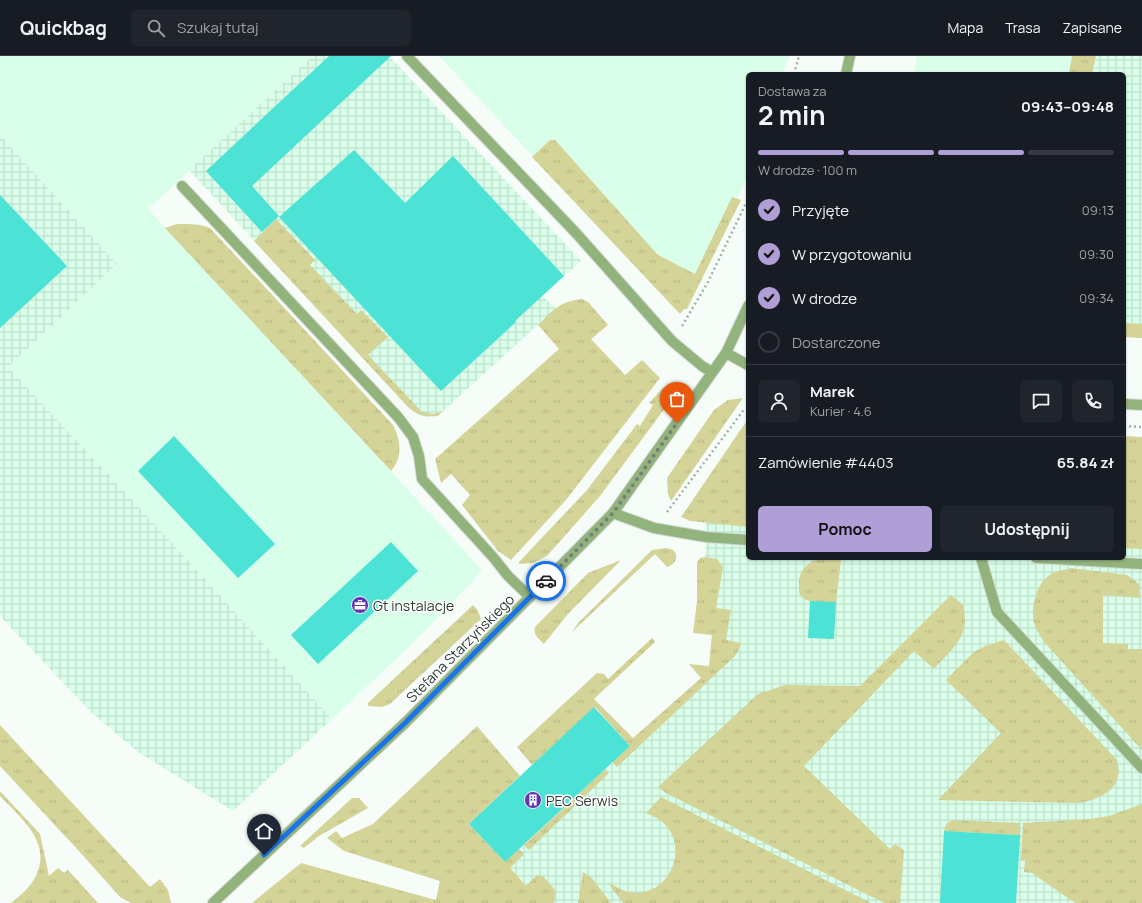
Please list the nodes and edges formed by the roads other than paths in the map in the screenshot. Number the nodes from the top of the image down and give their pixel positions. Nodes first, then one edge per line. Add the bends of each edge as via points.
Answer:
1 (407, 56) edge
2 (850, 56) edge
3 (846, 72) edge
4 (182, 186) dead end
5 (746, 310) edge
6 (726, 353) junction
7 (746, 364) edge
8 (712, 372) junction
9 (1126, 404) edge
10 (1142, 405) edge
11 (613, 513) junction
12 (746, 540) edge
13 (982, 560) edge
14 (1071, 560) edge
15 (1142, 564) edge
16 (530, 597) junction
17 (1142, 768) edge
18 (213, 903) edge

1 - 8 street via 576,233 672,341
2 - 3 street
4 - 16 street via 398,417 413,437 422,479 508,576
5 - 6 street, Stefana Starzyńskiego
6 - 7 street
6 - 8 street, Stefana Starzyńskiego
8 - 11 street, Stefana Starzyńskiego
9 - 10 street
11 - 12 street via 654,528 706,537
11 - 16 street, Stefana Starzyńskiego
13 - 17 street via 997,612
14 - 15 street
16 - 18 street, Stefana Starzyńskiego via 405,723

